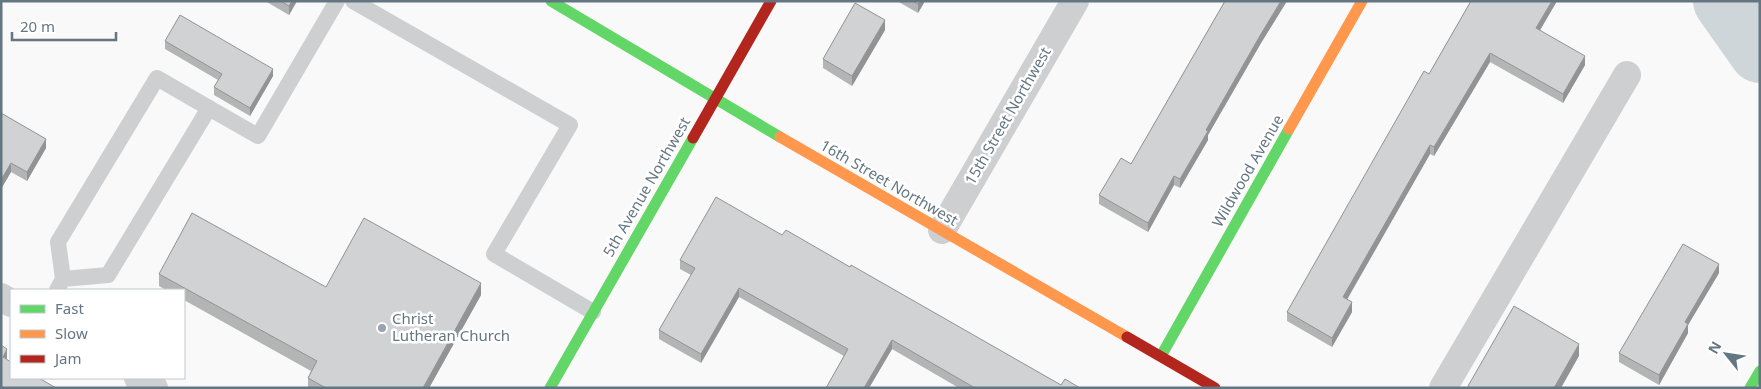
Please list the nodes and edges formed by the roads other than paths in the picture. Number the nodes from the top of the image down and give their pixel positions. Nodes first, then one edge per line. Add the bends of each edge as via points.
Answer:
1 (337, 1) edge
2 (353, 1) edge
3 (551, 1) edge
4 (770, 1) edge
5 (1075, 1) edge
6 (1362, 1) edge
7 (1627, 75) dead end
8 (714, 99) junction
9 (208, 108) junction
10 (942, 230) junction
11 (60, 284) edge
12 (593, 312) junction
13 (1161, 356) junction
14 (1760, 371) edge
15 (140, 379) edge
16 (154, 388) edge
17 (550, 388) edge
18 (1215, 388) edge
19 (1443, 388) edge
20 (1750, 388) edge

1 - 9 lane via 258,136
2 - 12 lane via 570,125 494,254
3 - 8 street, 16th Street Northwest
4 - 8 street, 5th Avenue Northwest
5 - 10 street, 15th Street Northwest
6 - 13 street, Wildwood Avenue
7 - 19 street
8 - 10 street, 16th Street Northwest
8 - 12 street, 5th Avenue Northwest
9 - 11 lane via 108,275
9 - 11 lane via 157,78 58,242
10 - 13 street, 16th Street Northwest
12 - 17 street, 5th Avenue Northwest
13 - 18 street, 16th Street Northwest
14 - 20 street
15 - 16 street

